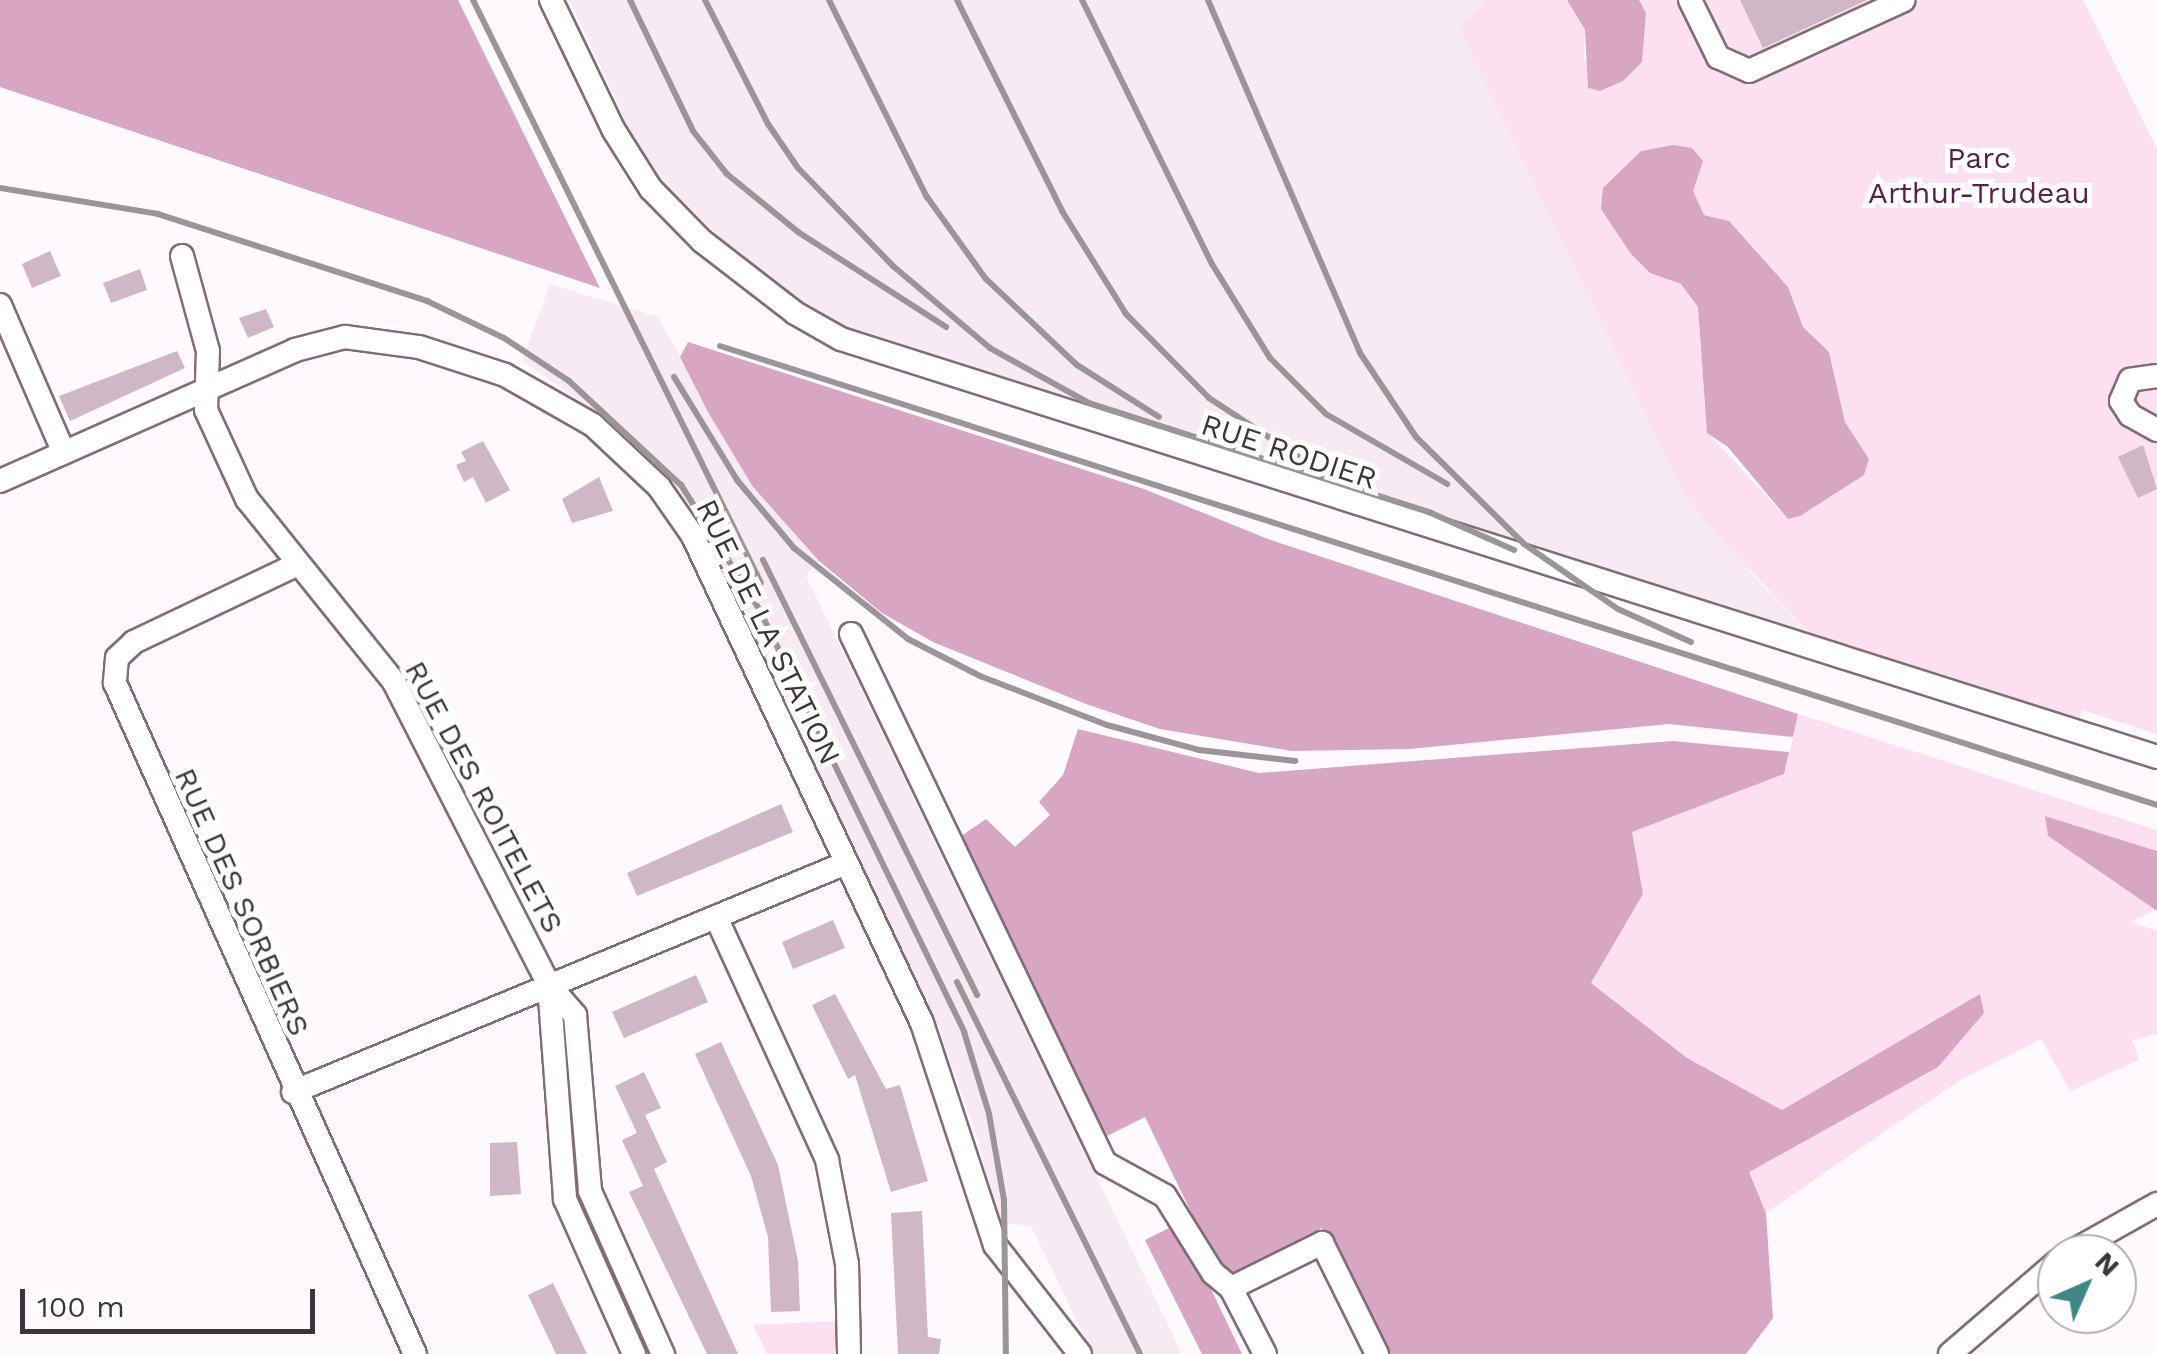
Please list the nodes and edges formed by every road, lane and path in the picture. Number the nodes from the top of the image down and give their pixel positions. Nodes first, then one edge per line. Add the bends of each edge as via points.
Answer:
1 (551, 0) edge
2 (1690, 0) edge
3 (1904, 0) edge
4 (182, 256) dead end
5 (0, 304) edge
6 (2157, 376) edge
7 (206, 390) junction
8 (2157, 430) edge
9 (64, 453) junction
10 (0, 481) edge
11 (298, 564) junction
12 (851, 634) dead end
13 (2157, 757) edge
14 (846, 863) junction
15 (716, 917) junction
16 (549, 985) junction
17 (293, 1092) junction
18 (2157, 1204) edge
19 (595, 1205) junction
20 (572, 1216) junction
21 (2104, 1234) edge
22 (2037, 1279) edge
23 (1231, 1288) junction
24 (414, 1354) edge
25 (634, 1354) edge
26 (663, 1354) edge
27 (849, 1354) edge
28 (1080, 1354) edge
29 (1265, 1354) edge
30 (1377, 1354) edge
31 (1950, 1354) edge

1 - 13 street, RUE RODIER via 613,130 651,189 702,241 796,314 841,339
2 - 3 street via 1718,57 1749,72
4 - 7 street, RUE DES ROITELETS via 208,351
5 - 9 street
6 - 8 street via 2138,375 2125,386 2119,420
7 - 9 street, RUE DE LA STATION
7 - 11 street, RUE DES ROITELETS via 206,410 247,499
7 - 14 street, RUE DE LA STATION via 316,342 360,338 505,375 593,424 659,487 693,536
9 - 10 street, RUE DE LA STATION
11 - 16 street, RUE DES ROITELETS via 403,696
11 - 17 street, RUE DES SORBIERS via 134,642 118,658 114,674
12 - 23 street via 1104,1163 1164,1196 1213,1273
14 - 15 street
14 - 28 street, RUE DE LA STATION via 937,1058 995,1245
15 - 16 street
15 - 27 street via 828,1160 846,1249
16 - 17 street
16 - 19 street, RUE DES ROITELETS via 570,1004 577,1025 586,1170
16 - 20 street, RUE DES ROITELETS via 562,1184
17 - 24 street, RUE DES SORBIERS
18 - 21 street
19 - 20 street
19 - 26 street, RUE DES ROITELETS
20 - 25 street, RUE DES ROITELETS
22 - 31 street
23 - 29 street
23 - 30 street via 1322,1243

